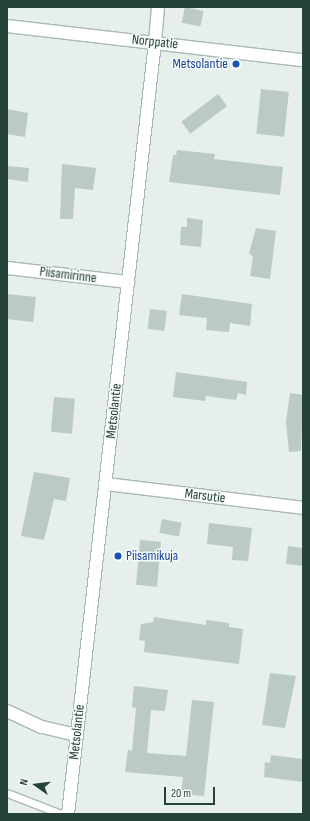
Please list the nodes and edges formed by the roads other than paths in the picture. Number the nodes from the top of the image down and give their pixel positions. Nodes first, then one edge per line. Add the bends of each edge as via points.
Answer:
1 (158, 7) edge
2 (7, 26) edge
3 (155, 42) junction
4 (303, 60) edge
5 (7, 268) edge
6 (128, 282) junction
7 (106, 484) junction
8 (303, 508) edge
9 (7, 711) edge
10 (77, 735) junction
11 (7, 793) edge
12 (61, 814) edge
13 (68, 814) edge

1 - 3 street, Metsolantie
2 - 3 street, Norppatie
3 - 4 street, Norppatie
3 - 6 street, Metsolantie
5 - 6 street, Piisamirinne
6 - 7 street, Metsolantie
7 - 8 street, Marsutie
7 - 10 street, Metsolantie
9 - 10 street via 42,727
10 - 13 street, Metsolantie
11 - 12 lane

